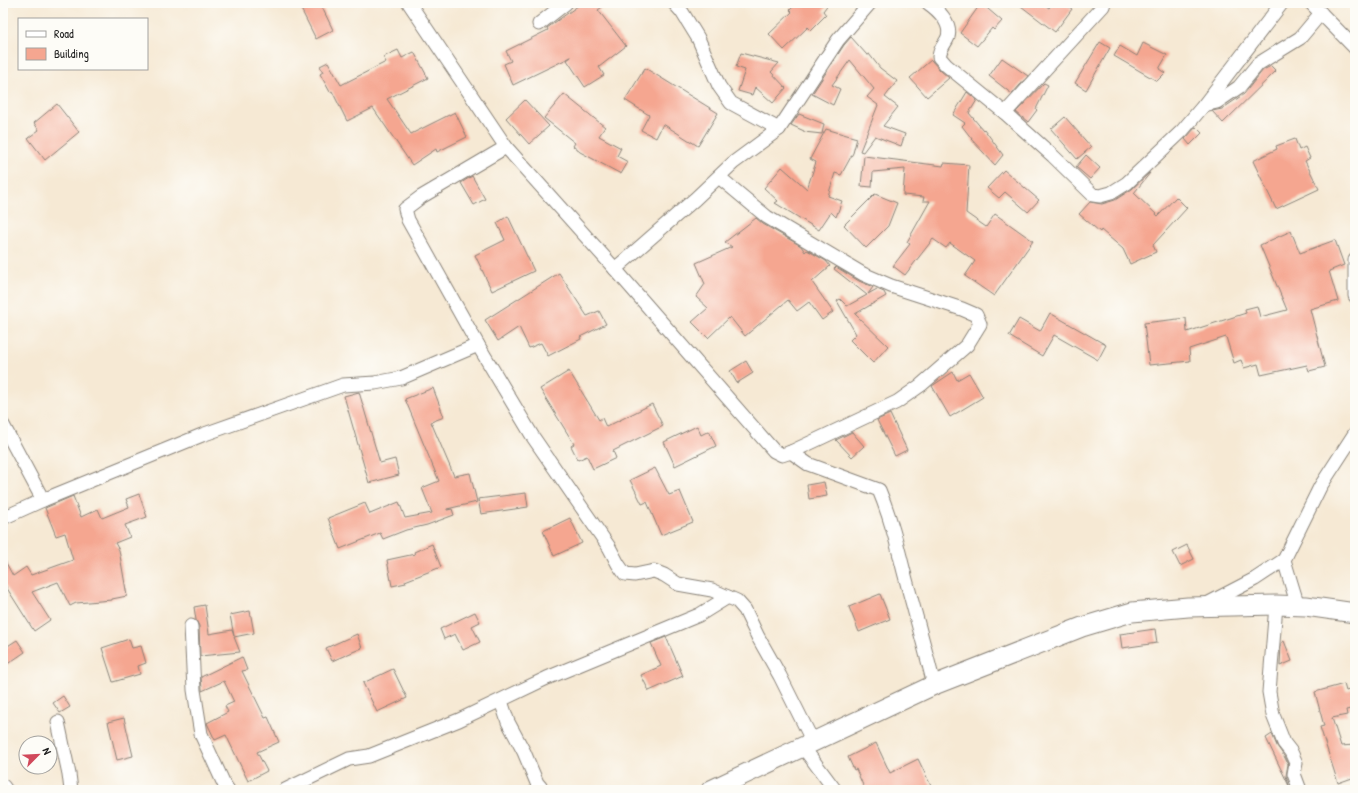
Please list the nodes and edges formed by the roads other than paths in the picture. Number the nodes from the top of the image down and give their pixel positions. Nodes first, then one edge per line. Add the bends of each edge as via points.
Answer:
1 (409, 3) edge
2 (566, 3) edge
3 (674, 3) edge
4 (870, 3) edge
5 (928, 3) edge
6 (1104, 3) edge
7 (1282, 3) edge
8 (1311, 3) edge
9 (1321, 13) junction
10 (539, 24) dead end
11 (1355, 48) edge
12 (1204, 105) junction
13 (1004, 113) junction
14 (779, 129) junction
15 (506, 147) junction
16 (719, 177) junction
17 (1355, 260) edge
18 (615, 269) junction
19 (1355, 296) edge
20 (478, 345) junction
21 (3, 425) edge
22 (1355, 434) edge
23 (791, 452) junction
24 (42, 500) junction
25 (3, 518) edge
26 (1284, 560) junction
27 (728, 597) junction
28 (1276, 605) junction
29 (1203, 606) junction
30 (1298, 606) junction
31 (1355, 613) edge
32 (191, 626) dead end
33 (934, 686) junction
34 (501, 701) junction
35 (58, 722) dead end
36 (808, 744) junction
37 (3, 786) edge
38 (6, 790) edge
39 (71, 790) edge
40 (228, 790) edge
41 (285, 790) edge
42 (543, 790) edge
43 (712, 790) edge
44 (835, 790) edge
45 (1300, 790) edge

1 - 15 street
2 - 10 street
3 - 14 street via 698,38 719,86 731,103
4 - 14 street via 838,40
5 - 13 street via 942,16 949,29 939,56 946,65
6 - 13 street
7 - 12 street
8 - 9 street
9 - 11 street
9 - 12 street via 1300,38 1258,64 1239,87 1217,102
12 - 13 street via 1182,131 1127,183 1111,193 1100,196 1093,195
14 - 16 street via 733,163
15 - 18 street
15 - 20 street via 405,209 408,220
16 - 18 street
16 - 23 street via 766,217 863,274 962,309 976,316 980,324 967,345 897,402
17 - 19 street
18 - 23 street via 774,452 782,455
20 - 24 street via 400,378 343,385 202,435
20 - 27 street via 533,437 625,574 635,575 654,571 678,584 712,590
21 - 24 street
22 - 26 street via 1320,486
23 - 33 street via 808,464 878,490 896,540
24 - 25 street
26 - 29 street via 1255,579
26 - 30 street
27 - 34 street via 699,615 547,678
27 - 36 street via 744,610 780,676
28 - 29 main road
28 - 30 main road
28 - 45 street via 1270,692 1273,715 1296,763 1294,774
29 - 33 main road via 1132,612 1082,627
30 - 31 main road
32 - 40 street via 194,690 201,734
33 - 36 main road
34 - 41 street via 369,756 348,759
34 - 42 street via 508,722 537,783
35 - 39 street
36 - 43 main road
36 - 44 street
37 - 38 street

